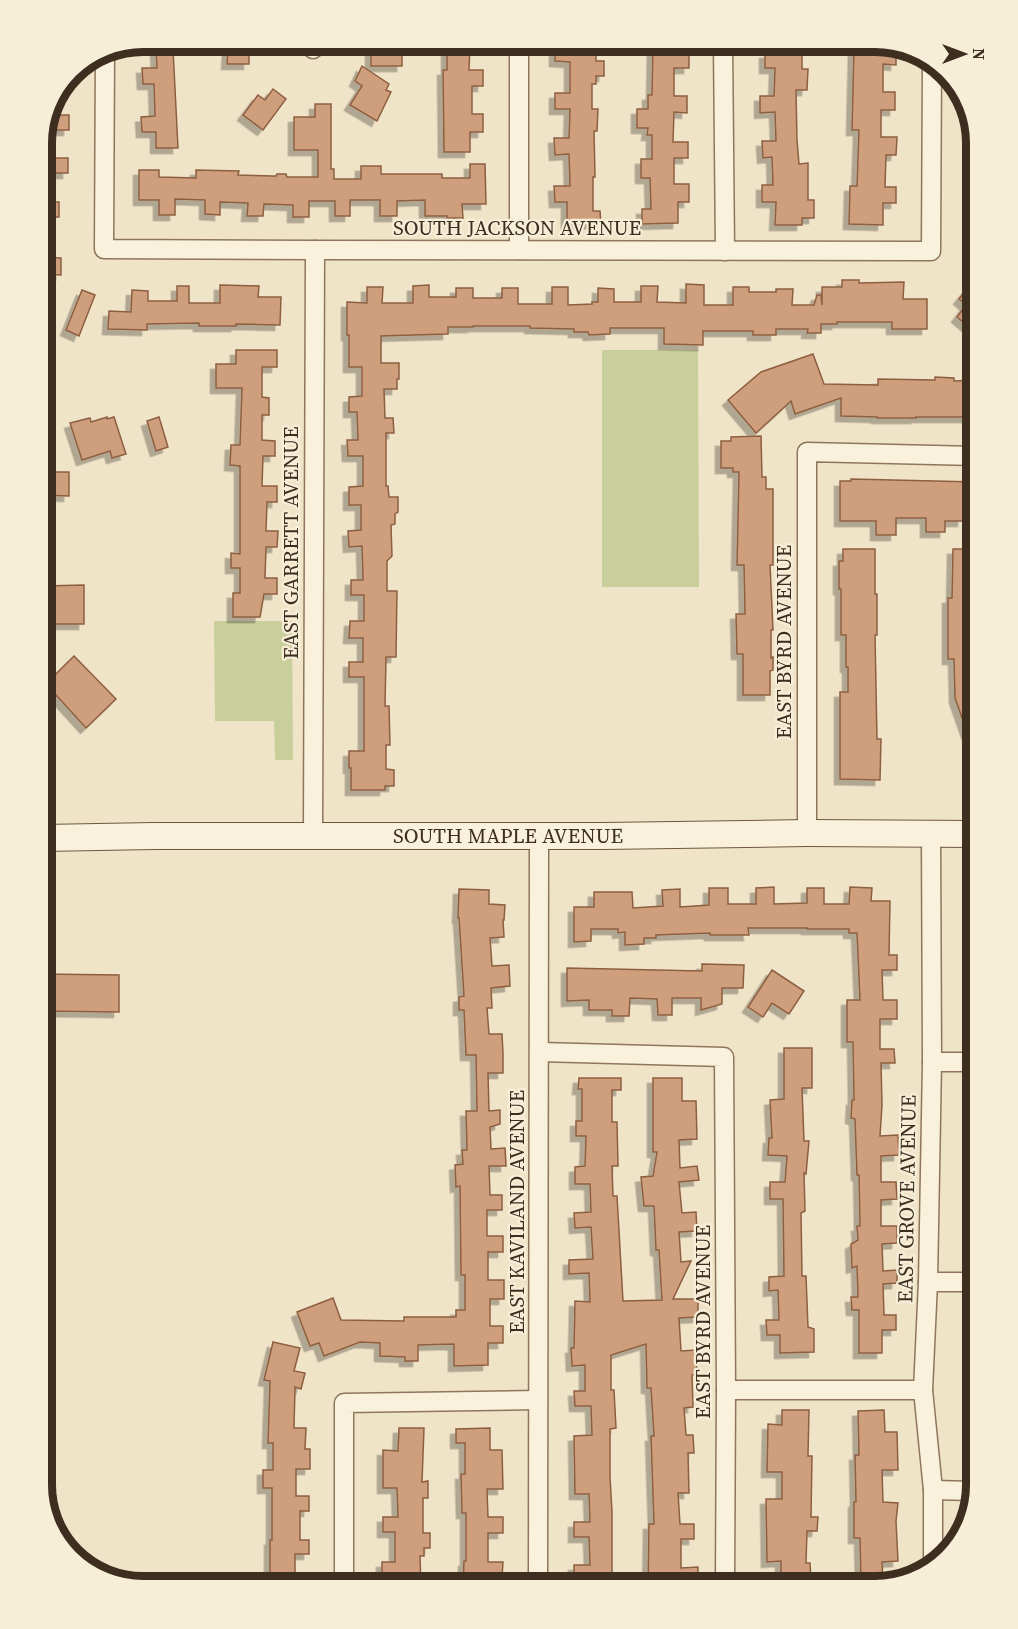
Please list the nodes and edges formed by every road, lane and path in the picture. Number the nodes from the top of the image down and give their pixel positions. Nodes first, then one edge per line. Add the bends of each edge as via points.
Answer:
1 (519, 53) edge
2 (723, 53) edge
3 (105, 61) edge
4 (932, 73) edge
5 (315, 250) junction
6 (519, 250) junction
7 (725, 251) junction
8 (966, 456) edge
9 (807, 833) junction
10 (931, 834) junction
11 (966, 834) edge
12 (313, 836) junction
13 (539, 837) junction
14 (53, 838) edge
15 (540, 1052) junction
16 (932, 1062) junction
17 (966, 1062) edge
18 (928, 1282) junction
19 (966, 1282) edge
20 (726, 1390) junction
21 (923, 1390) junction
22 (538, 1400) junction
23 (933, 1490) junction
24 (966, 1491) edge
25 (933, 1555) edge
26 (344, 1576) edge
27 (538, 1576) edge
28 (725, 1576) edge

1 - 6 street
2 - 7 street
3 - 5 street, SOUTH JACKSON AVENUE via 104,249
4 - 7 street, SOUTH JACKSON AVENUE via 931,251
5 - 6 street, SOUTH JACKSON AVENUE
5 - 12 street, EAST GARRETT AVENUE
6 - 7 street, SOUTH JACKSON AVENUE
8 - 9 street, EAST BYRD AVENUE via 807,452
9 - 10 main road, SOUTH MAPLE AVENUE
9 - 13 main road, SOUTH MAPLE AVENUE
10 - 11 main road, SOUTH MAPLE AVENUE
10 - 16 street, EAST GROVE AVENUE
12 - 13 main road, SOUTH MAPLE AVENUE
12 - 14 main road, SOUTH MAPLE AVENUE
13 - 15 street, EAST KAVILAND AVENUE
15 - 20 street, EAST BYRD AVENUE via 724,1057
15 - 22 street, EAST KAVILAND AVENUE
16 - 17 street
16 - 18 street, EAST GROVE AVENUE
18 - 19 street
18 - 21 street, EAST GROVE AVENUE
20 - 21 street
20 - 28 street, EAST BYRD AVENUE
21 - 23 street, EAST GROVE AVENUE
22 - 26 street via 344,1403
22 - 27 street, EAST KAVILAND AVENUE
23 - 24 street
23 - 25 street, EAST GROVE AVENUE

